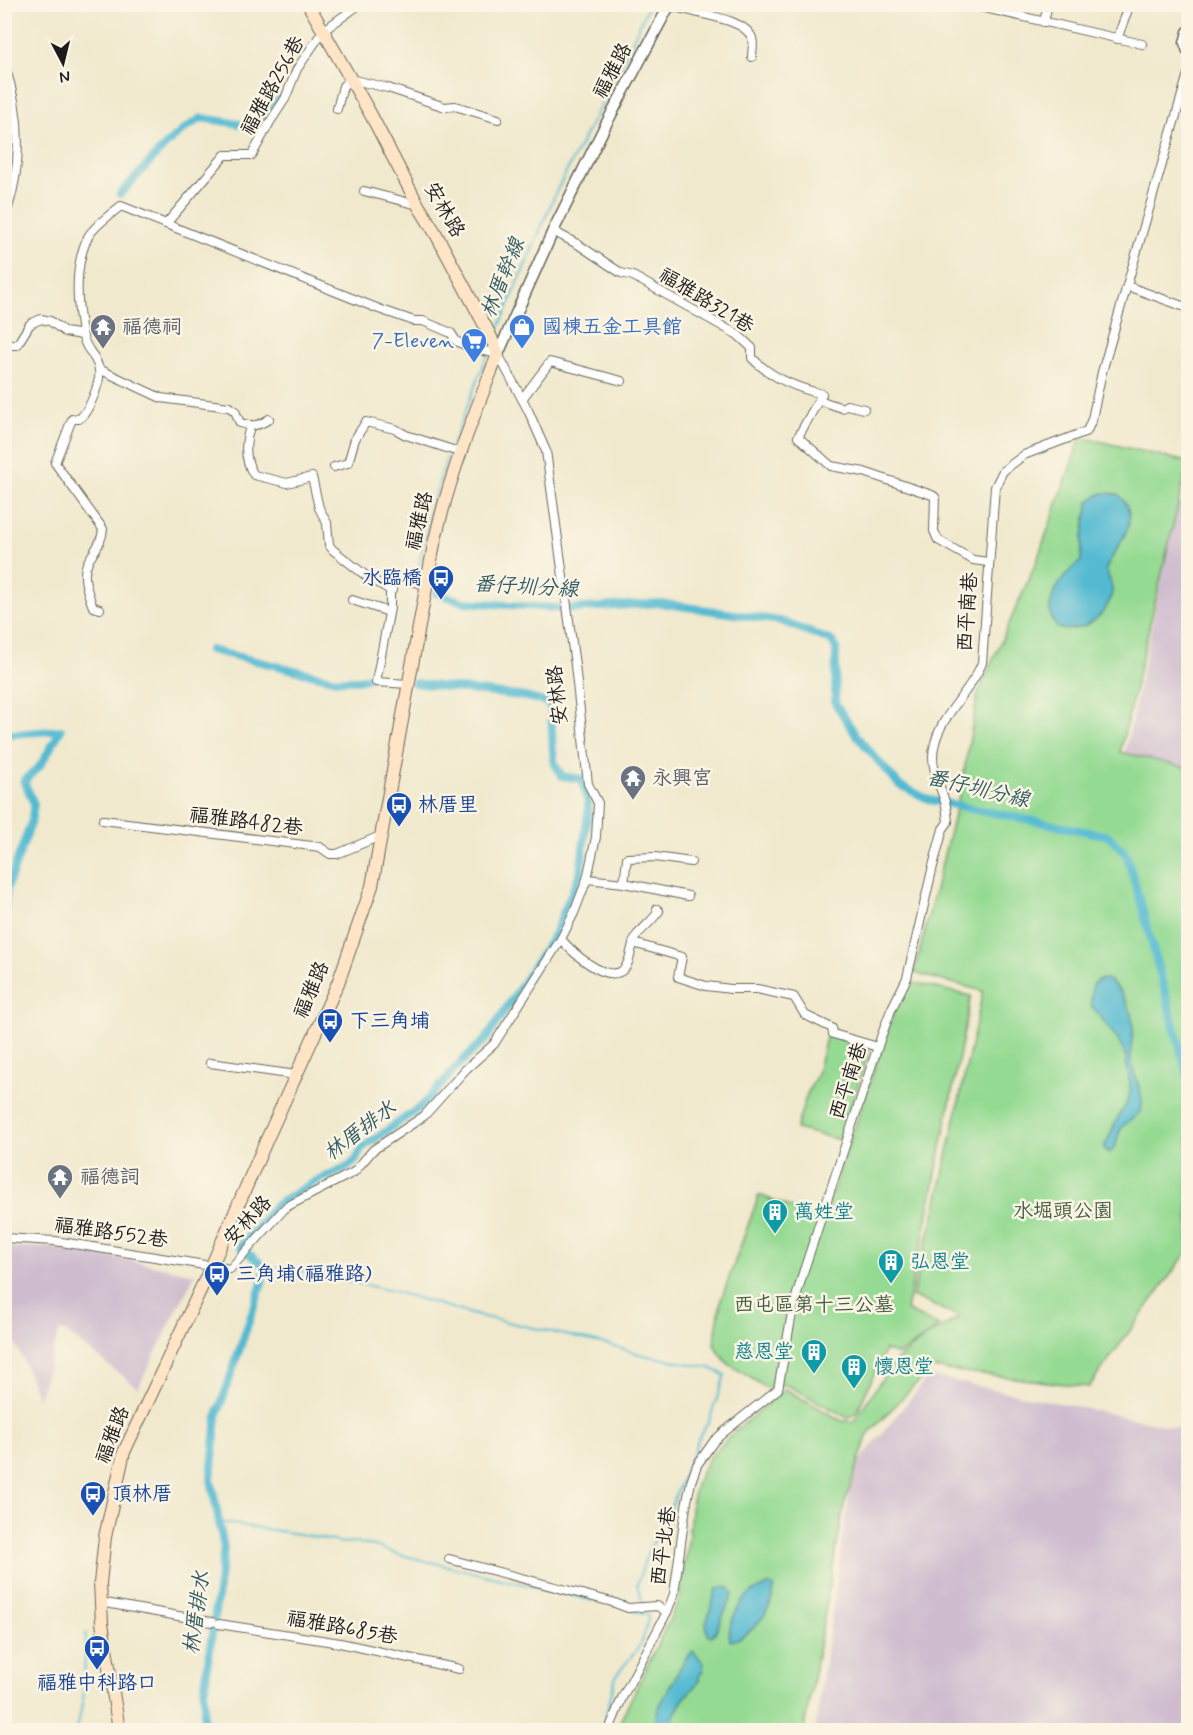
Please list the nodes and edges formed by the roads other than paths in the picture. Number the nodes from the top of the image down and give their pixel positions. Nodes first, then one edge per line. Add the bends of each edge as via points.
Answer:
1 (308, 4) edge
2 (360, 4) edge
3 (968, 4) edge
4 (1048, 4) edge
5 (1130, 4) edge
6 (668, 5) edge
7 (1044, 22) junction
8 (323, 31) junction
9 (1188, 32) edge
10 (1117, 39) junction
11 (1142, 44) dead end
12 (1188, 51) edge
13 (752, 57) dead end
14 (4, 64) edge
15 (1188, 74) edge
16 (350, 79) junction
17 (337, 109) dead end
18 (498, 119) dead end
19 (364, 191) dead end
20 (418, 206) junction
21 (4, 219) edge
22 (166, 224) junction
23 (553, 231) junction
24 (1127, 286) junction
25 (1188, 308) edge
26 (82, 335) junction
27 (4, 343) edge
28 (492, 348) junction
29 (99, 369) junction
30 (622, 381) dead end
31 (522, 399) junction
32 (819, 400) junction
33 (864, 409) dead end
34 (269, 419) dead end
35 (250, 427) junction
36 (453, 450) junction
37 (334, 467) dead end
38 (988, 562) junction
39 (427, 584) junction
40 (390, 590) junction
41 (352, 600) dead end
42 (100, 609) dead end
43 (389, 612) junction
44 (409, 684) junction
45 (103, 820) dead end
46 (380, 836) junction
47 (691, 862) dead end
48 (587, 879) junction
49 (624, 883) junction
50 (688, 896) dead end
51 (657, 909) dead end
52 (561, 939) junction
53 (633, 943) junction
54 (878, 1047) junction
55 (210, 1063) dead end
56 (296, 1076) junction
57 (4, 1238) edge
58 (212, 1265) junction
59 (778, 1389) joint
60 (449, 1559) dead end
61 (100, 1602) junction
62 (667, 1612) junction
63 (459, 1669) dead end
64 (119, 1731) edge
65 (609, 1731) edge

1 - 8 main road, 安林路
2 - 8 street, 福雅路256巷
3 - 7 street
4 - 7 street
5 - 10 street
6 - 13 street via 743,26 752,36
6 - 23 street, 福雅路
7 - 10 street
8 - 16 main road, 安林路
8 - 22 street, 福雅路256巷 via 297,69 285,99 252,155 225,155
9 - 12 street
10 - 11 street
14 - 21 street via 15,100 18,142 14,185
15 - 24 street, 西平南巷
16 - 17 street via 343,86
16 - 18 street
16 - 20 main road, 安林路
19 - 20 street
20 - 28 main road, 安林路 via 436,234
22 - 26 street via 121,206 90,234 76,292
22 - 28 street via 379,309 423,321 452,333 456,341 471,348
23 - 28 street, 福雅路
23 - 32 street, 福雅路321巷 via 621,273 738,335 752,348 752,358 762,367 798,387 822,394
24 - 25 street
24 - 38 street, 西平南巷 via 1087,431 1024,456 1003,471 995,487
26 - 27 street via 65,332 41,319 30,324 17,345
26 - 29 street
28 - 31 street, 安林路
28 - 36 main road, 福雅路
29 - 35 street via 161,398 230,407 240,423
29 - 42 street via 88,410 79,419 72,419 55,463 103,529 86,566 85,578 93,608
30 - 31 street via 550,362
31 - 48 street, 安林路 via 546,451 588,784 598,803
32 - 33 street via 842,408 847,405
32 - 38 street via 798,437 831,466 864,472 932,495 938,540 973,560
34 - 35 street
35 - 40 street via 247,453 254,475 287,483 312,477 327,523 329,545 345,561
36 - 37 street via 366,422 355,439 348,464
36 - 39 main road, 福雅路
38 - 54 street, 西平南巷 via 982,663 945,719 933,757 948,822 933,866 907,978
39 - 40 street via 397,579
39 - 44 main road, 福雅路
40 - 43 street
41 - 43 street
43 - 44 street via 376,682
44 - 46 main road, 福雅路
45 - 46 street, 福雅路482巷 via 320,847 330,854
46 - 56 main road, 福雅路 via 372,886 338,983
47 - 49 street via 627,858
48 - 49 street
48 - 52 street, 安林路
49 - 50 street
51 - 53 street via 651,923
52 - 53 street via 591,966 606,972 623,970
52 - 58 street, 安林路 via 494,1044 424,1116 373,1150 354,1172 286,1207 230,1269
53 - 54 street via 682,957 678,977 706,986 757,989 794,997 805,1015 832,1028 833,1034
54 - 59 street, 西平南巷 via 793,1308
55 - 56 street
56 - 58 main road, 福雅路
57 - 58 street, 福雅路552巷 via 55,1241
58 - 61 main road, 福雅路 via 124,1452 105,1537
59 - 62 street, 西平北巷 via 723,1432 697,1465 686,1506 674,1594
60 - 62 street via 628,1608 657,1606
61 - 63 street, 福雅路685巷 via 350,1644
61 - 64 main road, 福雅路
62 - 65 street, 西平北巷

